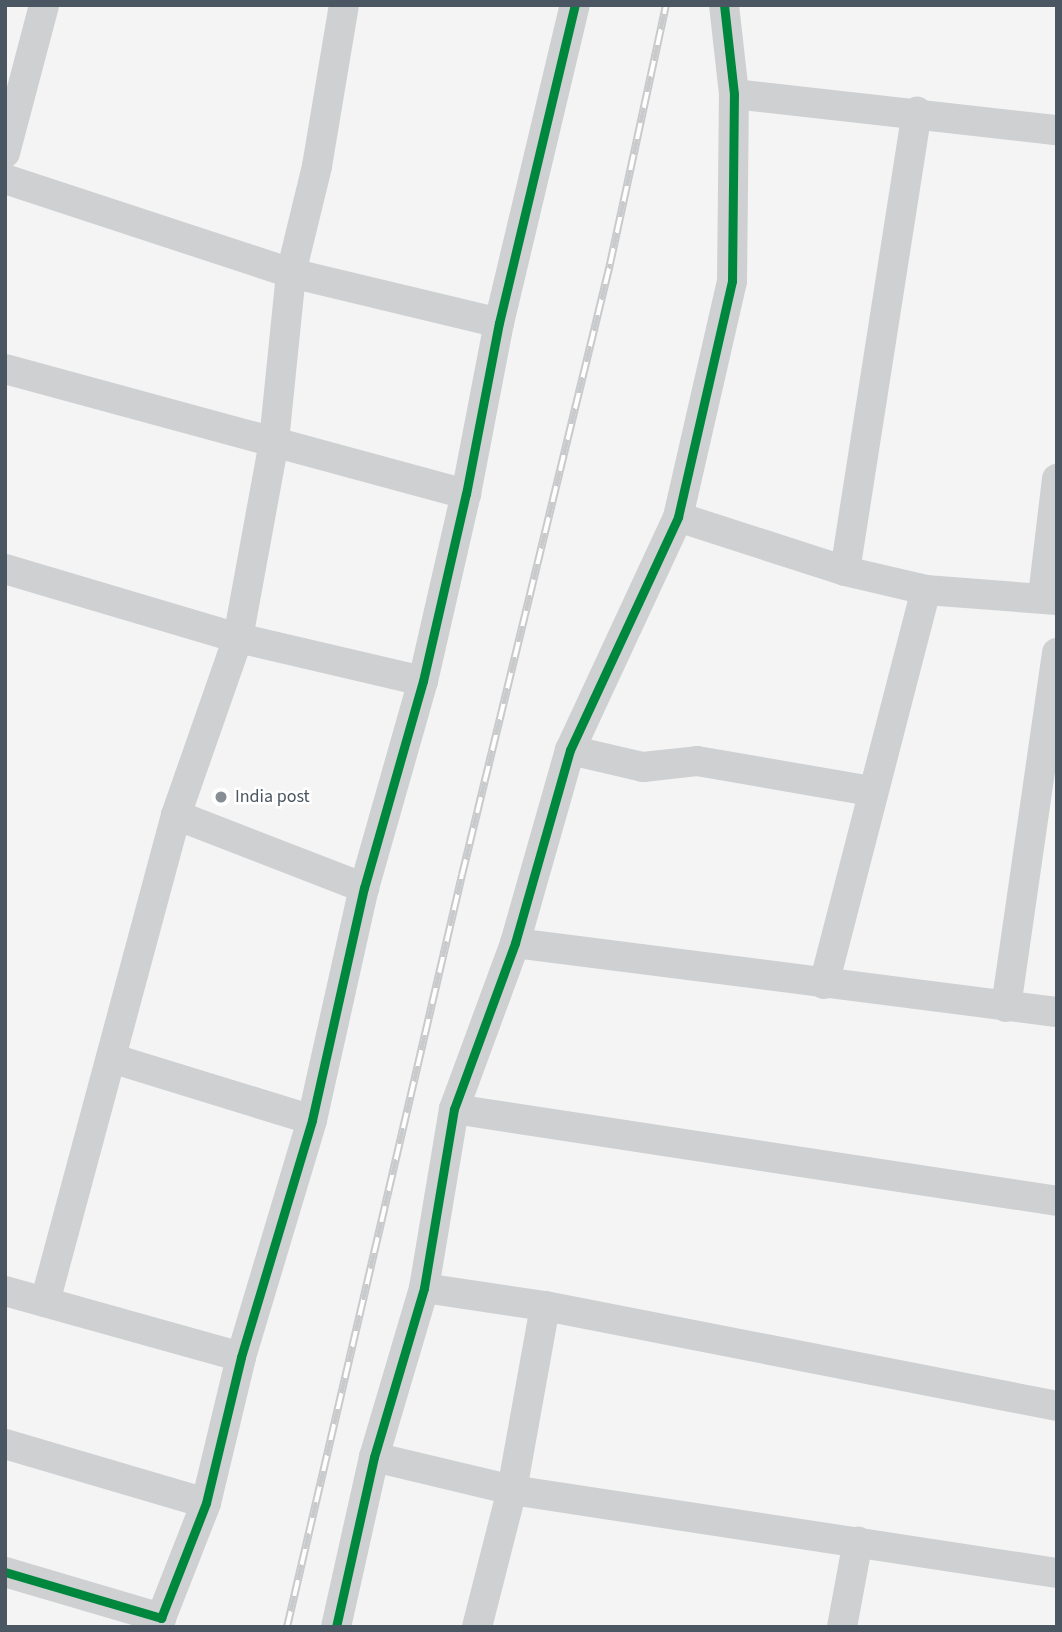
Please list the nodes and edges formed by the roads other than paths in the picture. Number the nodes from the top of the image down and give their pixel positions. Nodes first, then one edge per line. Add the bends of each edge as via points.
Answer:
1 (44, 5) edge
2 (344, 5) edge
3 (575, 5) edge
4 (724, 5) edge
5 (734, 94) junction
6 (916, 112) junction
7 (1057, 130) edge
8 (5, 153) edge
9 (5, 179) edge
10 (291, 273) junction
11 (499, 323) junction
12 (5, 369) edge
13 (274, 440) junction
14 (1057, 479) edge
15 (466, 494) junction
16 (678, 517) junction
17 (5, 569) edge
18 (845, 571) junction
19 (926, 590) junction
20 (1050, 598) edge
21 (237, 638) junction
22 (1057, 653) edge
23 (423, 681) junction
24 (570, 750) junction
25 (871, 791) junction
26 (176, 815) junction
27 (365, 888) junction
28 (514, 943) junction
29 (824, 984) junction
30 (1006, 1007) junction
31 (1057, 1012) edge
32 (111, 1058) junction
33 (454, 1109) junction
34 (312, 1120) junction
35 (1057, 1201) edge
36 (424, 1287) junction
37 (5, 1291) edge
38 (45, 1302) junction
39 (545, 1306) junction
40 (241, 1357) junction
41 (1057, 1406) edge
42 (5, 1444) edge
43 (374, 1457) junction
44 (512, 1490) junction
45 (206, 1503) junction
46 (858, 1541) junction
47 (5, 1572) edge
48 (1057, 1573) edge
49 (161, 1622) edge
50 (336, 1627) edge
51 (477, 1627) edge
52 (842, 1627) edge

1 - 8 street
2 - 10 street via 317,166
3 - 11 street
4 - 5 street
5 - 6 street
5 - 16 street via 732,281
6 - 7 street
6 - 18 street
9 - 10 street
10 - 11 street
10 - 13 street
11 - 15 street
12 - 13 street
13 - 15 street
13 - 21 street
14 - 20 street
15 - 23 street
16 - 18 street
16 - 24 street
17 - 21 street
18 - 19 street
19 - 20 street
19 - 25 street
21 - 23 street
21 - 26 street
22 - 30 street
23 - 27 street
24 - 25 street via 642,767 697,761
24 - 28 street
25 - 29 street
26 - 27 street
26 - 32 street
27 - 34 street
28 - 29 street
28 - 33 street
29 - 30 street
30 - 31 street
32 - 34 street
32 - 38 street
33 - 35 street
33 - 36 street
34 - 40 street
36 - 39 street
36 - 43 street
37 - 38 street
38 - 40 street
39 - 41 street
39 - 44 street
40 - 45 street
42 - 45 street
43 - 44 street
43 - 50 street
44 - 46 street
44 - 51 street
45 - 49 street
46 - 48 street
46 - 52 street
47 - 49 street

